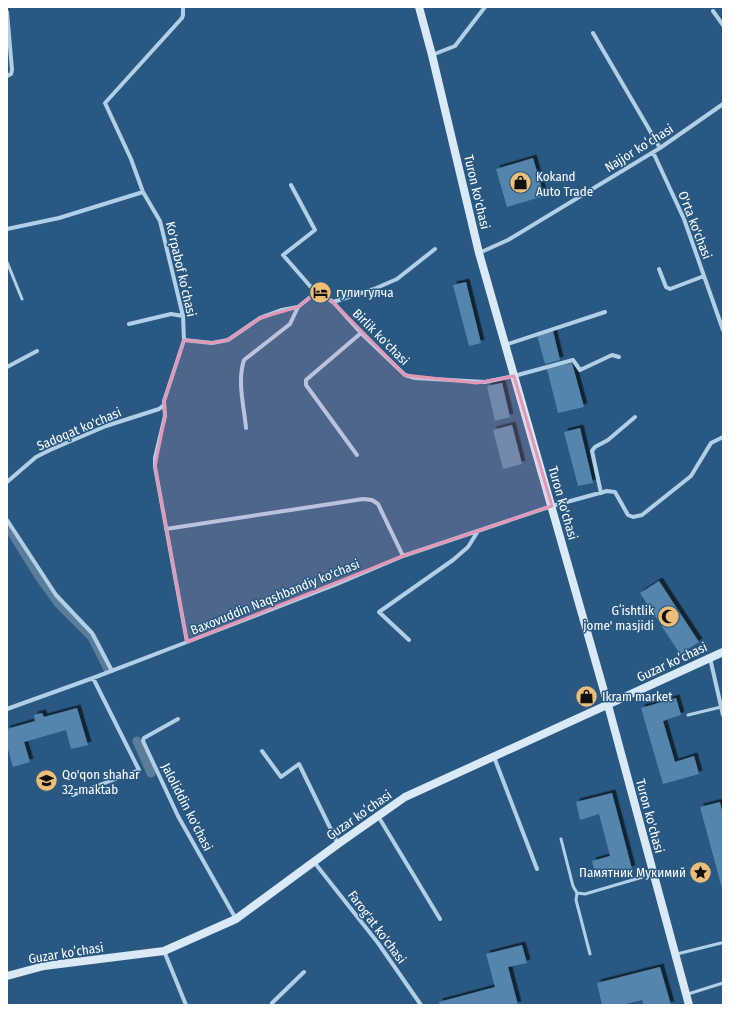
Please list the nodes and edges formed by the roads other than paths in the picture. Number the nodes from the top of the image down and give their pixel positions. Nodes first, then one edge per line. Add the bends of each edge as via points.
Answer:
1 (183, 7) edge
2 (419, 7) edge
3 (486, 7) edge
4 (713, 11) dead end
5 (7, 12) edge
6 (8, 23) edge
7 (723, 25) edge
8 (593, 33) dead end
9 (432, 55) junction
10 (7, 76) edge
11 (723, 104) edge
12 (660, 148) junction
13 (653, 152) junction
14 (291, 185) dead end
15 (144, 192) junction
16 (7, 229) edge
17 (435, 249) dead end
18 (479, 252) junction
19 (7, 262) edge
20 (659, 269) dead end
21 (704, 276) junction
22 (318, 291) junction
23 (22, 299) dead end
24 (333, 302) junction
25 (298, 307) junction
26 (604, 312) dead end
27 (183, 316) junction
28 (129, 324) dead end
29 (723, 330) edge
30 (360, 334) junction
31 (184, 340) junction
32 (505, 345) junction
33 (37, 351) dead end
34 (619, 357) dead end
35 (7, 367) edge
36 (514, 376) junction
37 (164, 405) junction
38 (635, 417) dead end
39 (246, 428) dead end
40 (723, 437) edge
41 (357, 455) dead end
42 (7, 482) edge
43 (601, 493) junction
44 (552, 506) junction
45 (7, 520) edge
46 (166, 529) junction
47 (478, 531) junction
48 (403, 556) junction
49 (409, 640) dead end
50 (187, 642) junction
51 (723, 652) edge
52 (710, 657) junction
53 (112, 671) junction
54 (93, 678) junction
55 (608, 705) junction
56 (721, 707) junction
57 (7, 709) edge
58 (688, 715) dead end
59 (723, 715) edge
60 (178, 720) dead end
61 (262, 751) dead end
62 (494, 757) junction
63 (73, 795) dead end
64 (378, 816) junction
65 (561, 839) dead end
66 (338, 844) junction
67 (314, 862) junction
68 (537, 869) dead end
69 (653, 874) junction
70 (577, 893) junction
71 (236, 919) junction
72 (440, 919) dead end
73 (721, 943) dead end
74 (164, 951) junction
75 (590, 954) dead end
76 (675, 954) junction
77 (304, 972) dead end
78 (7, 976) edge
79 (723, 983) edge
80 (686, 995) junction
81 (186, 1005) edge
82 (273, 1005) edge
83 (421, 1005) edge
84 (689, 1005) edge

1 - 15 street, Ko'rpabof koʻchasi via 182,18 105,103
2 - 9 main road, Turon ko'chasi
3 - 9 street via 454,46
4 - 7 street
5 - 6 street
6 - 10 street via 12,70
8 - 12 street
9 - 18 main road, Turon ko'chasi
11 - 12 street, Najjor koʻchasi
12 - 13 street, Najjor koʻchasi
13 - 18 street, Najjor koʻchasi via 508,240
13 - 21 street, O'rta ko'chasi via 684,219
14 - 22 street, Birlik ko'chasi via 315,230 283,255 310,286
15 - 16 street via 59,218
15 - 27 street, Ko'rpabof koʻchasi via 160,221
17 - 24 street via 397,279
18 - 32 main road, Turon ko'chasi
19 - 23 lane
20 - 21 street via 666,287 670,289
21 - 29 street, O'rta ko'chasi
22 - 24 street, Birlik ko'chasi
22 - 25 street
24 - 30 street, Birlik ko'chasi
25 - 31 street via 260,318 228,340 212,343
25 - 39 street via 290,324 244,360 241,378
26 - 32 street
27 - 28 street via 171,314
27 - 31 street, Ko'rpabof koʻchasi
30 - 36 street, Birlik ko'chasi via 405,375 411,377 478,382
30 - 41 street via 305,382
31 - 37 street, Ko'rpabof koʻchasi
32 - 36 main road, Turon ko'chasi
33 - 35 street
34 - 36 street, Birlik ko'chasi via 612,356 580,370 573,360
36 - 44 main road, Turon ko'chasi
37 - 42 street, Sadoqat ko'chasi via 50,450
37 - 46 street, Ko'rpabof koʻchasi via 165,416 155,467
38 - 43 street via 592,451
40 - 43 street via 711,443 691,476 642,515 628,515 615,492
43 - 44 street, Baxovuddin Naqshbandiy ko'chasi
44 - 47 street, Baxovuddin Naqshbandiy ko'chasi
44 - 55 main road, Turon ko'chasi
45 - 53 street via 56,594 92,632
46 - 48 street via 363,499 372,500 378,504
46 - 50 street, Ko'rpabof koʻchasi
47 - 48 street, Baxovuddin Naqshbandiy ko'chasi
47 - 49 street via 468,547 453,560 379,612
48 - 50 street, Baxovuddin Naqshbandiy ko'chasi
50 - 53 street, Baxovuddin Naqshbandiy ko'chasi
51 - 52 main road, Guzar koʻchasi
52 - 55 main road, Guzar koʻchasi
52 - 56 street
53 - 54 street, Baxovuddin Naqshbandiy ko'chasi
54 - 57 street, Baxovuddin Naqshbandiy ko'chasi
54 - 63 street via 139,770
55 - 62 main road, Guzar koʻchasi
55 - 69 main road, Turon ko'chasi
56 - 58 lane
56 - 59 street
60 - 71 street, Jaloliddin ko'chasi via 144,738 143,741 178,816
61 - 66 street via 281,777 299,764
62 - 64 main road, Guzar koʻchasi via 405,797
62 - 68 street
64 - 66 main road, Guzar koʻchasi
64 - 72 street
65 - 70 lane
66 - 67 main road, Guzar koʻchasi
67 - 71 main road, Guzar koʻchasi
67 - 83 street, Farog'at ko'chasi via 378,943
69 - 70 lane via 585,894
69 - 76 main road, Turon ko'chasi
70 - 75 lane via 576,900
71 - 74 main road, Guzar koʻchasi
73 - 76 lane
74 - 78 main road, Guzar koʻchasi via 44,966
74 - 81 street
76 - 80 main road, Turon ko'chasi
77 - 82 street via 272,1003
79 - 80 lane
80 - 84 main road, Turon ko'chasi

